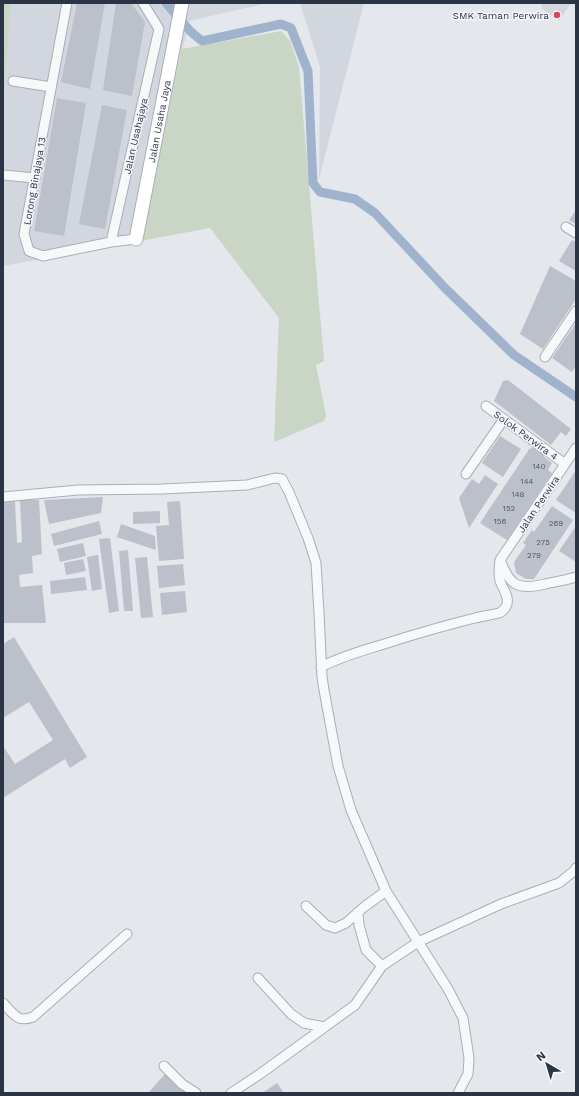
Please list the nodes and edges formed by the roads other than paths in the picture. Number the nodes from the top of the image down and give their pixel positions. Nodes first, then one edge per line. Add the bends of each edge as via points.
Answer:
1 (67, 3) edge
2 (143, 3) edge
3 (182, 3) edge
4 (13, 80) dead end
5 (51, 86) junction
6 (3, 175) edge
7 (35, 178) junction
8 (566, 227) dead end
9 (576, 233) edge
10 (136, 239) joint
11 (111, 242) junction
12 (576, 311) edge
13 (545, 357) dead end
14 (486, 406) dead end
15 (504, 419) junction
16 (576, 448) edge
17 (565, 464) junction
18 (466, 474) dead end
19 (3, 497) edge
20 (500, 560) junction
21 (576, 577) edge
22 (321, 667) junction
23 (576, 868) edge
24 (386, 890) junction
25 (306, 906) dead end
26 (358, 912) junction
27 (127, 934) dead end
28 (418, 942) junction
29 (382, 966) junction
30 (258, 978) dead end
31 (3, 1004) edge
32 (324, 1027) junction
33 (164, 1066) dead end
34 (196, 1093) edge
35 (231, 1093) edge
36 (458, 1093) edge

1 - 5 street, Lorong Binajaya 13
2 - 11 street, Jalan Usahajaya via 159,29
3 - 10 street, Jalan Usaha Jaya
4 - 5 street
5 - 7 street, Lorong Binajaya 13
6 - 7 street
7 - 11 street, Lorong Binajaya 13 via 24,234 29,251 43,256
8 - 9 street
10 - 11 street, Lorong Binajaya 13
12 - 13 street
14 - 15 street, Solok Perwira 4
15 - 17 street, Solok Perwira 4
15 - 18 street
16 - 17 street, Jalan Perwira
17 - 20 street, Jalan Perwira
19 - 22 street via 78,490 247,485 282,478 316,563
20 - 21 street via 510,579 525,587
20 - 22 street via 498,571 507,605 500,613 416,634 340,658
22 - 24 street via 338,766 351,810
23 - 28 street via 559,883 501,904
24 - 26 street
24 - 28 street
25 - 26 street via 326,925 335,928 346,923
26 - 29 street via 366,950
27 - 31 street via 33,1017 26,1020 18,1019
28 - 29 street
28 - 36 street via 464,1018 469,1058 468,1074
29 - 32 street via 355,1005
30 - 32 street via 291,1014 304,1023
32 - 35 street
33 - 34 street via 182,1084

